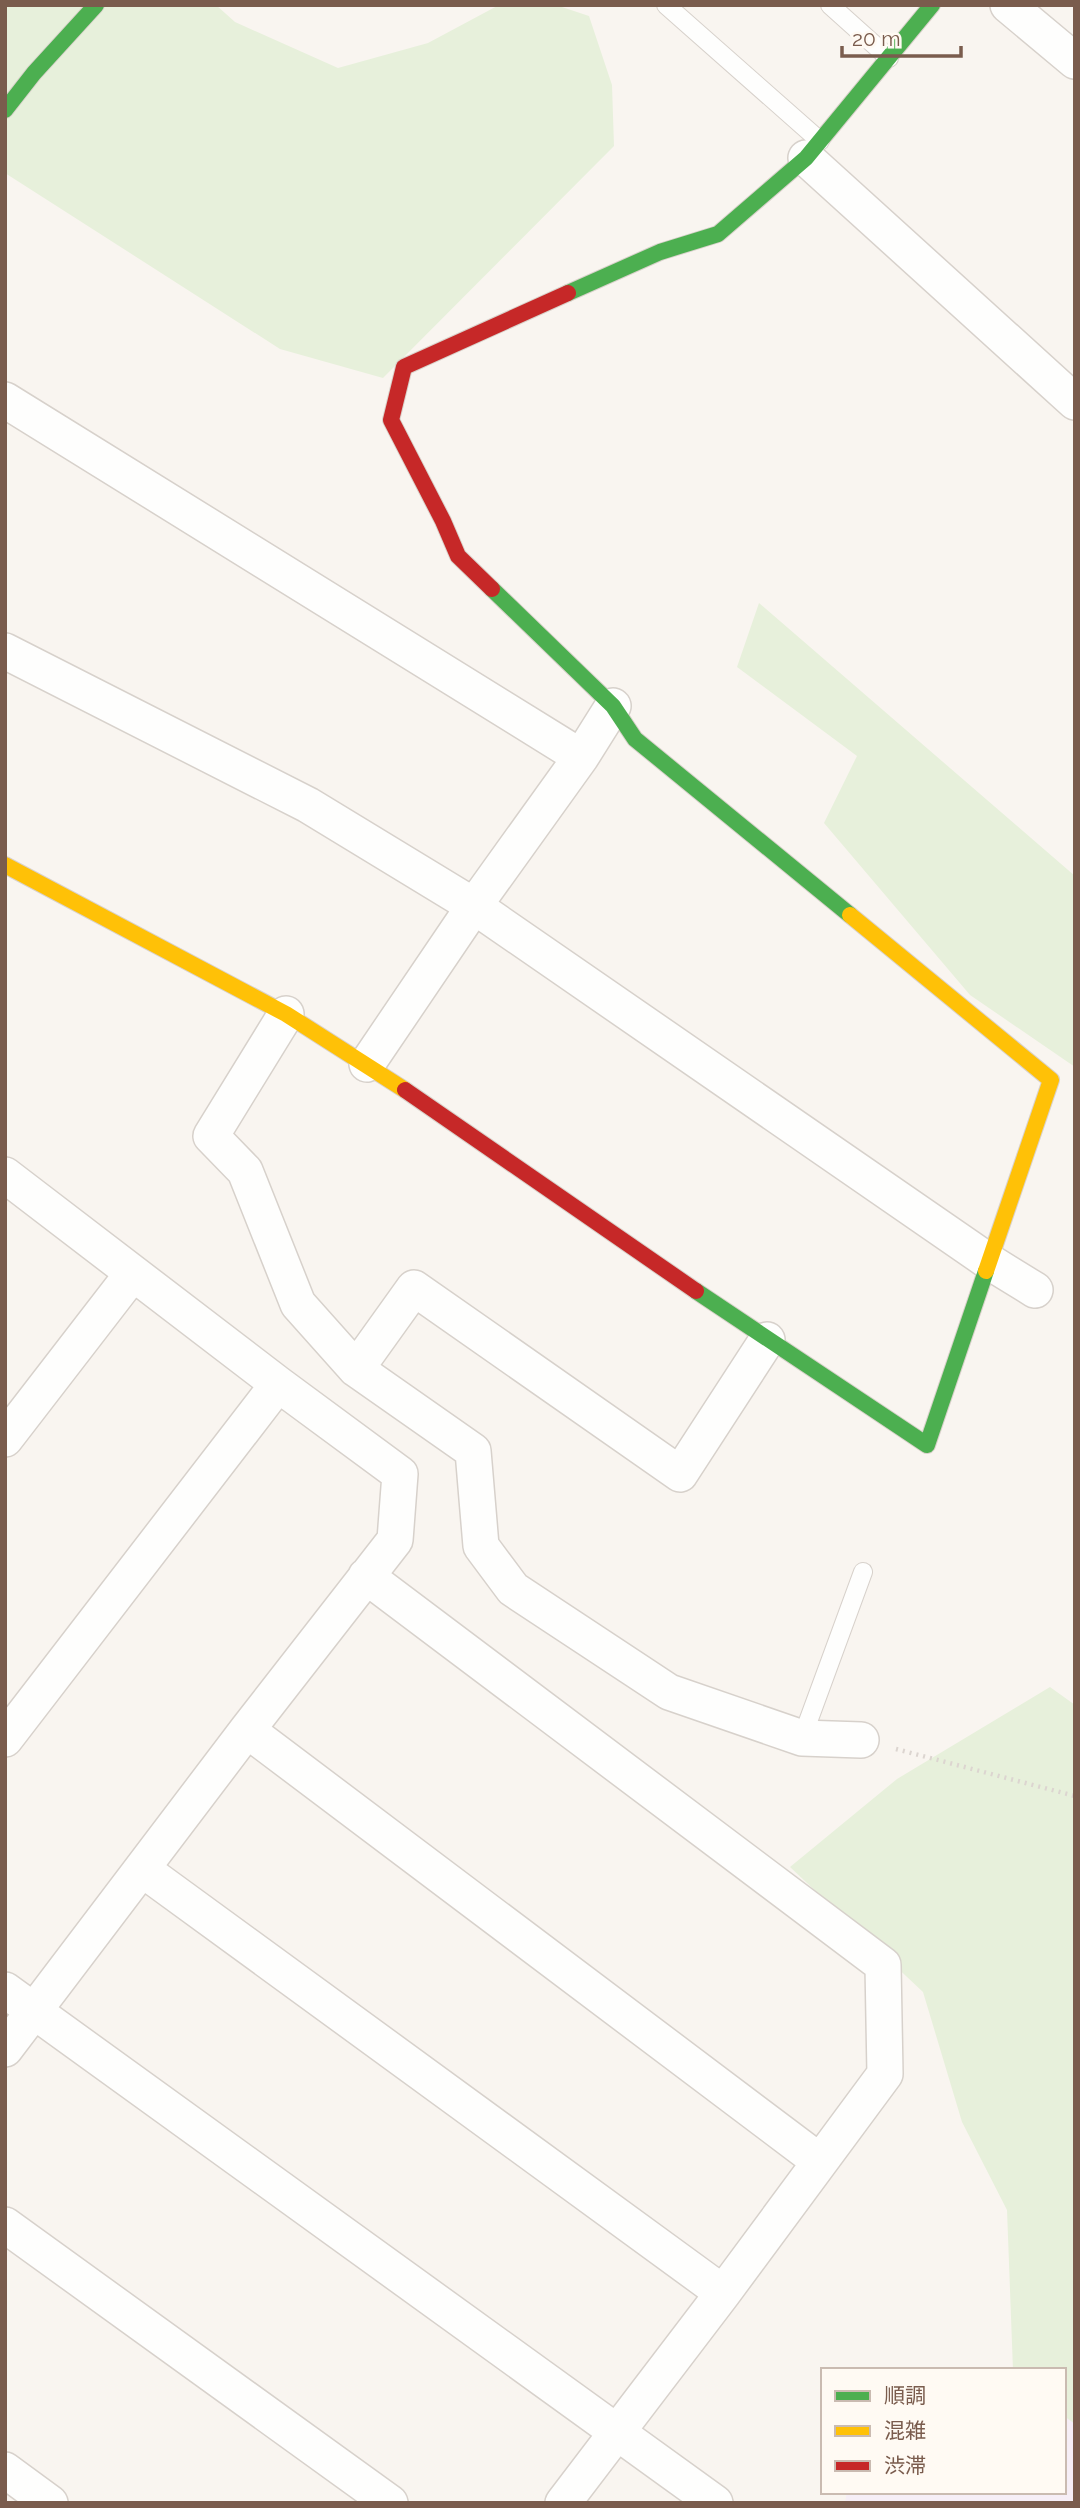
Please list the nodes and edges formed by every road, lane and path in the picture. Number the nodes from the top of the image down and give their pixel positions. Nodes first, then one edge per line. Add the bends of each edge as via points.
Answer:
1 (96, 5) edge
2 (666, 5) edge
3 (830, 5) edge
4 (932, 5) edge
5 (1009, 5) edge
6 (889, 58) junction
7 (1075, 61) edge
8 (5, 110) edge
9 (813, 149) junction
10 (5, 400) edge
11 (1075, 402) edge
12 (5, 651) edge
13 (613, 706) junction
14 (581, 757) junction
15 (5, 865) edge
16 (474, 906) junction
17 (286, 1014) junction
18 (367, 1064) junction
19 (5, 1175) edge
20 (988, 1261) junction
21 (133, 1273) junction
22 (1035, 1290) dead end
23 (767, 1340) junction
24 (356, 1369) junction
25 (278, 1384) junction
26 (5, 1439) edge
27 (863, 1572) dead end
28 (366, 1576) junction
29 (247, 1730) junction
30 (802, 1738) junction
31 (5, 1739) edge
32 (861, 1740) joint
33 (1075, 1796) edge
34 (142, 1869) junction
35 (5, 1990) edge
36 (35, 2011) junction
37 (5, 2049) edge
38 (820, 2161) junction
39 (5, 2225) edge
40 (723, 2293) junction
41 (615, 2432) junction
42 (5, 2470) edge
43 (43, 2501) edge
44 (390, 2503) edge
45 (563, 2503) edge
46 (715, 2503) edge

1 - 8 street
2 - 9 lane
3 - 6 lane
4 - 6 street
5 - 7 street
6 - 9 street
9 - 11 street
9 - 13 street via 718,234 660,252 404,367 391,420 458,556
10 - 14 street
12 - 16 street via 308,805
13 - 14 street
13 - 20 street via 635,739 1051,1080
14 - 16 street
15 - 17 street
16 - 18 street
16 - 20 street
17 - 18 street
17 - 24 street via 211,1136 245,1171 298,1304
18 - 23 street
19 - 21 street
20 - 22 street
20 - 23 street via 927,1445
21 - 25 street
21 - 26 street
23 - 24 street via 680,1474 414,1288
24 - 30 street via 473,1451 481,1546 513,1589 669,1692
25 - 28 street via 400,1474 395,1540
25 - 31 street
27 - 30 lane
28 - 29 street
28 - 38 street via 883,1965 885,2074
29 - 34 street
29 - 38 street
30 - 32 street
32 - 33 path
34 - 36 street
34 - 40 street
35 - 36 street
36 - 37 street
36 - 41 street
38 - 40 street
39 - 44 street
40 - 41 street
41 - 45 street
41 - 46 street
42 - 43 street

